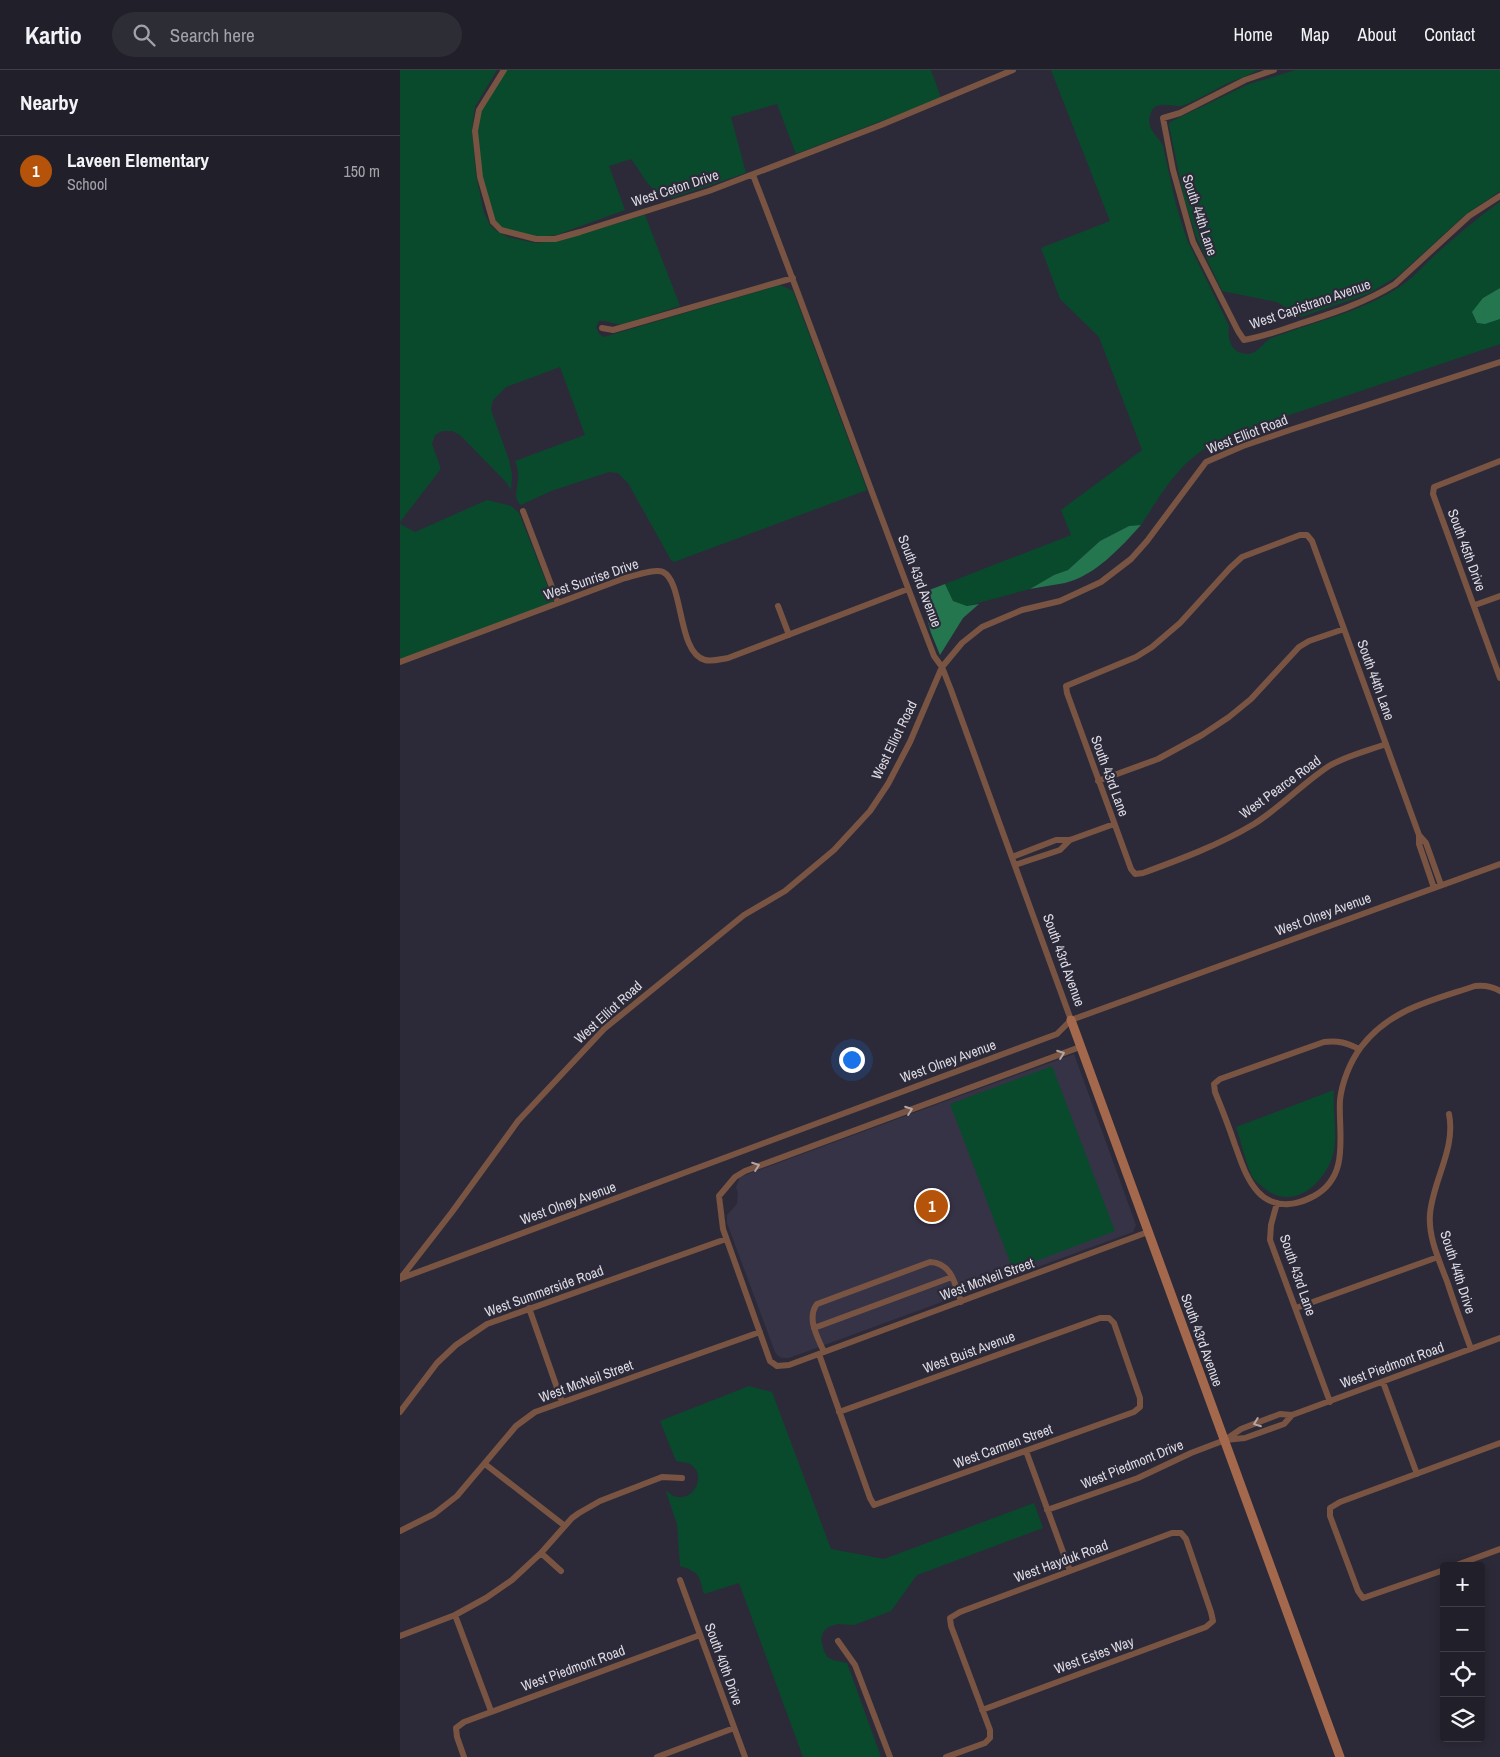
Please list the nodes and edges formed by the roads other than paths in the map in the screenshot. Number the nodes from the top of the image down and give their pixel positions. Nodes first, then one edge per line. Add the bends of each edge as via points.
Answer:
1 (504, 70) edge
2 (1013, 70) edge
3 (1270, 70) edge
4 (753, 175) junction
5 (1500, 196) edge
6 (793, 278) junction
7 (602, 328) dead end
8 (1244, 340) joint
9 (1500, 362) edge
10 (1500, 461) edge
11 (523, 511) dead end
12 (908, 589) junction
13 (1500, 596) edge
14 (558, 603) junction
15 (1475, 605) junction
16 (778, 606) dead end
17 (1344, 629) junction
18 (789, 635) junction
19 (400, 662) edge
20 (942, 667) junction
21 (1500, 678) edge
22 (1066, 686) joint
23 (1386, 744) junction
24 (1098, 781) junction
25 (1114, 824) junction
26 (1419, 835) junction
27 (1070, 840) junction
28 (1042, 845) junction
29 (1046, 854) junction
30 (1012, 857) junction
31 (1432, 858) junction
32 (1424, 860) junction
33 (1500, 864) edge
34 (1015, 866) junction
35 (1135, 874) joint
36 (1441, 885) junction
37 (1434, 888) junction
38 (1500, 991) edge
39 (1071, 1020) junction
40 (1080, 1048) junction
41 (1359, 1049) junction
42 (1449, 1114) dead end
43 (1277, 1203) junction
44 (1148, 1232) junction
45 (726, 1239) junction
46 (1438, 1257) junction
47 (952, 1277) junction
48 (400, 1279) edge
49 (961, 1302) junction
50 (529, 1308) junction
51 (1296, 1308) junction
52 (1108, 1318) joint
53 (814, 1328) junction
54 (760, 1332) junction
55 (1500, 1338) edge
56 (1471, 1349) junction
57 (821, 1353) junction
58 (1383, 1382) junction
59 (562, 1402) junction
60 (1330, 1402) junction
61 (400, 1412) edge
62 (839, 1412) junction
63 (1292, 1415) junction
64 (1225, 1440) junction
65 (1500, 1443) edge
66 (1026, 1451) junction
67 (485, 1464) junction
68 (1417, 1474) junction
69 (682, 1478) dead end
70 (1047, 1510) junction
71 (565, 1526) junction
72 (400, 1531) edge
73 (1500, 1549) edge
74 (541, 1554) junction
75 (1465, 1562) edge
76 (561, 1570) dead end
77 (1070, 1571) junction
78 (1440, 1571) edge
79 (680, 1580) dead end
80 (455, 1615) junction
81 (1213, 1620) joint
82 (700, 1635) junction
83 (400, 1636) edge
84 (838, 1641) dead end
85 (982, 1710) junction
86 (491, 1711) junction
87 (734, 1728) junction
88 (464, 1757) edge
89 (657, 1757) edge
90 (745, 1757) edge
91 (890, 1757) edge
92 (946, 1757) edge
93 (1340, 1757) edge

1 - 4 street, West Ceton Drive via 479,110 475,131 480,177 489,212 501,230 536,240 555,238 675,203
2 - 4 street, West Ceton Drive
3 - 8 street, South 44th Lane via 1162,118 1193,242
4 - 6 street, South 43rd Avenue
5 - 8 street, West Capistrano Avenue via 1469,216 1395,284 1315,319
6 - 7 street via 613,330
6 - 12 street, South 43rd Avenue
9 - 20 street, West Elliot Road via 1280,433 1206,462 1131,559 1101,582 1060,601 1022,610 982,627 962,643
10 - 15 street, South 45th Drive via 1434,487 1433,494
11 - 14 street
12 - 18 street, West Sunrise Drive
12 - 20 street, South 43rd Avenue via 934,656
13 - 15 street
14 - 18 street, West Sunrise Drive via 625,578 657,570 664,572 672,581 688,641 695,654 704,660 728,658
14 - 19 street, West Sunrise Drive
15 - 21 street, South 45th Drive
16 - 18 street
17 - 22 street, South 44th Lane via 1312,541 1307,535 1300,535 1242,557 1180,623 1136,657
17 - 23 street, South 44th Lane
17 - 24 street via 1299,647 1251,699 1202,735 1158,759
20 - 30 street, South 43rd Avenue
20 - 48 street, West Elliot Road via 910,742 870,811 834,850 784,891 744,915 604,1029 518,1121
22 - 24 street, South 43rd Lane via 1066,694
23 - 26 street, South 44th Lane
23 - 35 street, West Pearce Road via 1329,766 1273,811 1232,836 1202,851
24 - 25 street, South 43rd Lane
25 - 27 street
25 - 35 street, South 43rd Lane via 1130,869
26 - 31 street, South 44th Lane
26 - 32 street, South 44th Lane
27 - 28 street
27 - 29 street via 1060,850
28 - 29 street
28 - 30 street
29 - 34 street
30 - 34 street, South 43rd Avenue
31 - 32 street
31 - 36 street, South 44th Lane
32 - 37 street, South 44th Lane
33 - 36 street, West Olney Avenue
34 - 39 street, South 43rd Avenue
36 - 37 street, West Olney Avenue
37 - 39 street, West Olney Avenue
38 - 41 street via 1485,985 1475,986 1399,1013 1378,1028
39 - 40 street, South 43rd Avenue
39 - 48 street, West Olney Avenue via 1056,1034
40 - 44 street, South 43rd Avenue
45 -> 40 street via 719,1196 744,1170
41 - 43 street via 1347,1072 1340,1099 1342,1136 1337,1169 1325,1188 1316,1194 1296,1204
41 - 43 street via 1343,1042 1324,1042 1220,1079 1214,1084 1249,1180 1266,1199
42 - 46 street, South 44th Drive via 1452,1127 1450,1142 1430,1214 1432,1240
43 - 51 street, South 43rd Lane via 1270,1225 1270,1240
44 - 49 street, West McNeil Street
44 - 64 street, South 43rd Avenue
45 - 50 street, West Summerside Road
45 - 54 street
46 - 51 street
46 - 56 street, South 44th Drive
47 - 49 street
47 - 53 street
47 - 53 street via 940,1263 930,1262 817,1304 812,1317
49 - 57 street, West McNeil Street
50 - 59 street
50 - 61 street, West Summerside Road via 487,1324 456,1345 425,1377
51 - 60 street, South 43rd Lane
52 - 62 street, West Buist Avenue via 1100,1318
52 - 66 street, West Carmen Street via 1114,1323 1140,1398 1140,1407 1134,1412
53 - 57 street
54 - 57 street, West McNeil Street via 770,1362 777,1366
54 - 59 street, West McNeil Street
55 - 56 street, West Piedmont Road
56 - 58 street, West Piedmont Road
57 - 62 street
58 - 60 street, West Piedmont Road
58 - 68 street
59 - 67 street, West McNeil Street via 535,1412 516,1426
60 - 63 street, West Piedmont Road
62 - 66 street, West Carmen Street via 874,1505
63 -> 64 street, West Piedmont Drive via 1280,1414 1241,1429
63 - 64 street, West Piedmont Drive via 1284,1424 1245,1438
64 - 70 street, West Piedmont Drive via 1138,1478
64 - 93 street, South 43rd Avenue
65 - 68 street
66 - 70 street
67 - 71 street
67 - 72 street, West McNeil Street via 457,1496 434,1514
68 - 78 street via 1340,1502 1330,1508 1330,1516 1363,1598
69 - 71 street via 662,1477 600,1501
70 - 77 street
71 - 74 street
73 - 75 street
74 - 76 street
74 - 80 street via 512,1580
77 - 81 street, West Hayduk Road via 1172,1533 1182,1533 1190,1548
77 - 85 street, West Hayduk Road via 950,1618
79 - 82 street, South 40th Drive
80 - 83 street
80 - 86 street
81 - 85 street, West Estes Way via 1206,1627
82 - 86 street, West Piedmont Road
82 - 87 street, South 40th Drive
84 - 91 street via 855,1666
85 - 92 street via 990,1738 985,1743
86 - 88 street, West Piedmont Road via 456,1728
87 - 89 street
87 - 90 street, South 40th Drive

